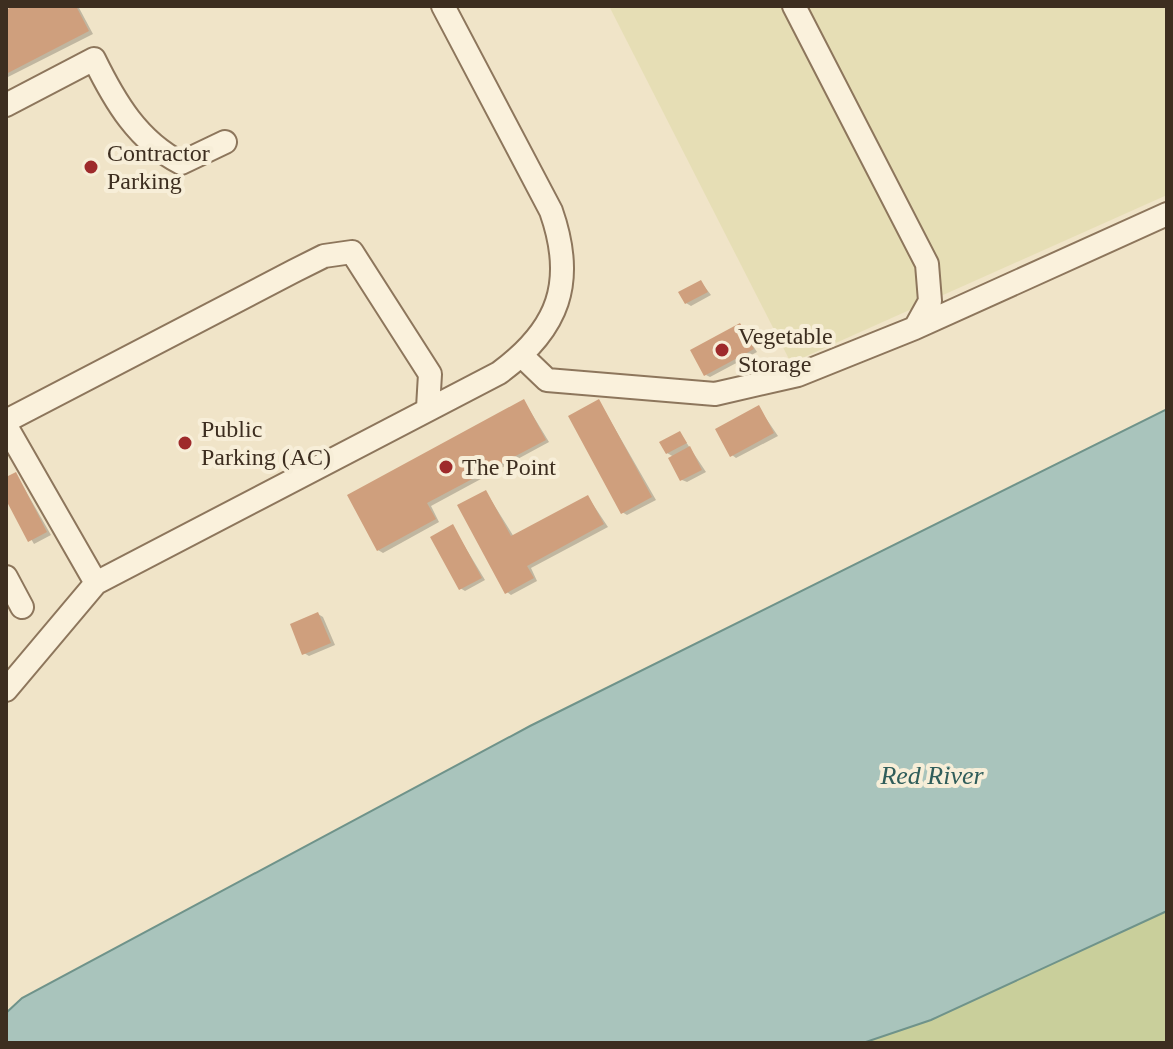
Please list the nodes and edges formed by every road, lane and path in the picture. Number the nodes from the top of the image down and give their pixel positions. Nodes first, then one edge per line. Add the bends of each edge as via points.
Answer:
1 (443, 6) edge
2 (794, 6) edge
3 (6, 105) edge
4 (225, 142) dead end
5 (1167, 214) edge
6 (915, 328) junction
7 (522, 356) junction
8 (428, 408) junction
9 (6, 423) edge
10 (6, 577) edge
11 (96, 583) junction
12 (22, 607) dead end
13 (6, 690) edge

1 - 7 street via 551,211 563,244 563,278 550,323
2 - 6 street via 927,264 930,301
3 - 4 street via 94,59 137,132 159,152 181,163
5 - 6 street
6 - 7 street via 798,375 715,394 547,380
7 - 8 street
8 - 9 street via 430,374 352,252 324,256
8 - 11 street
9 - 11 street
10 - 12 street
11 - 13 street

